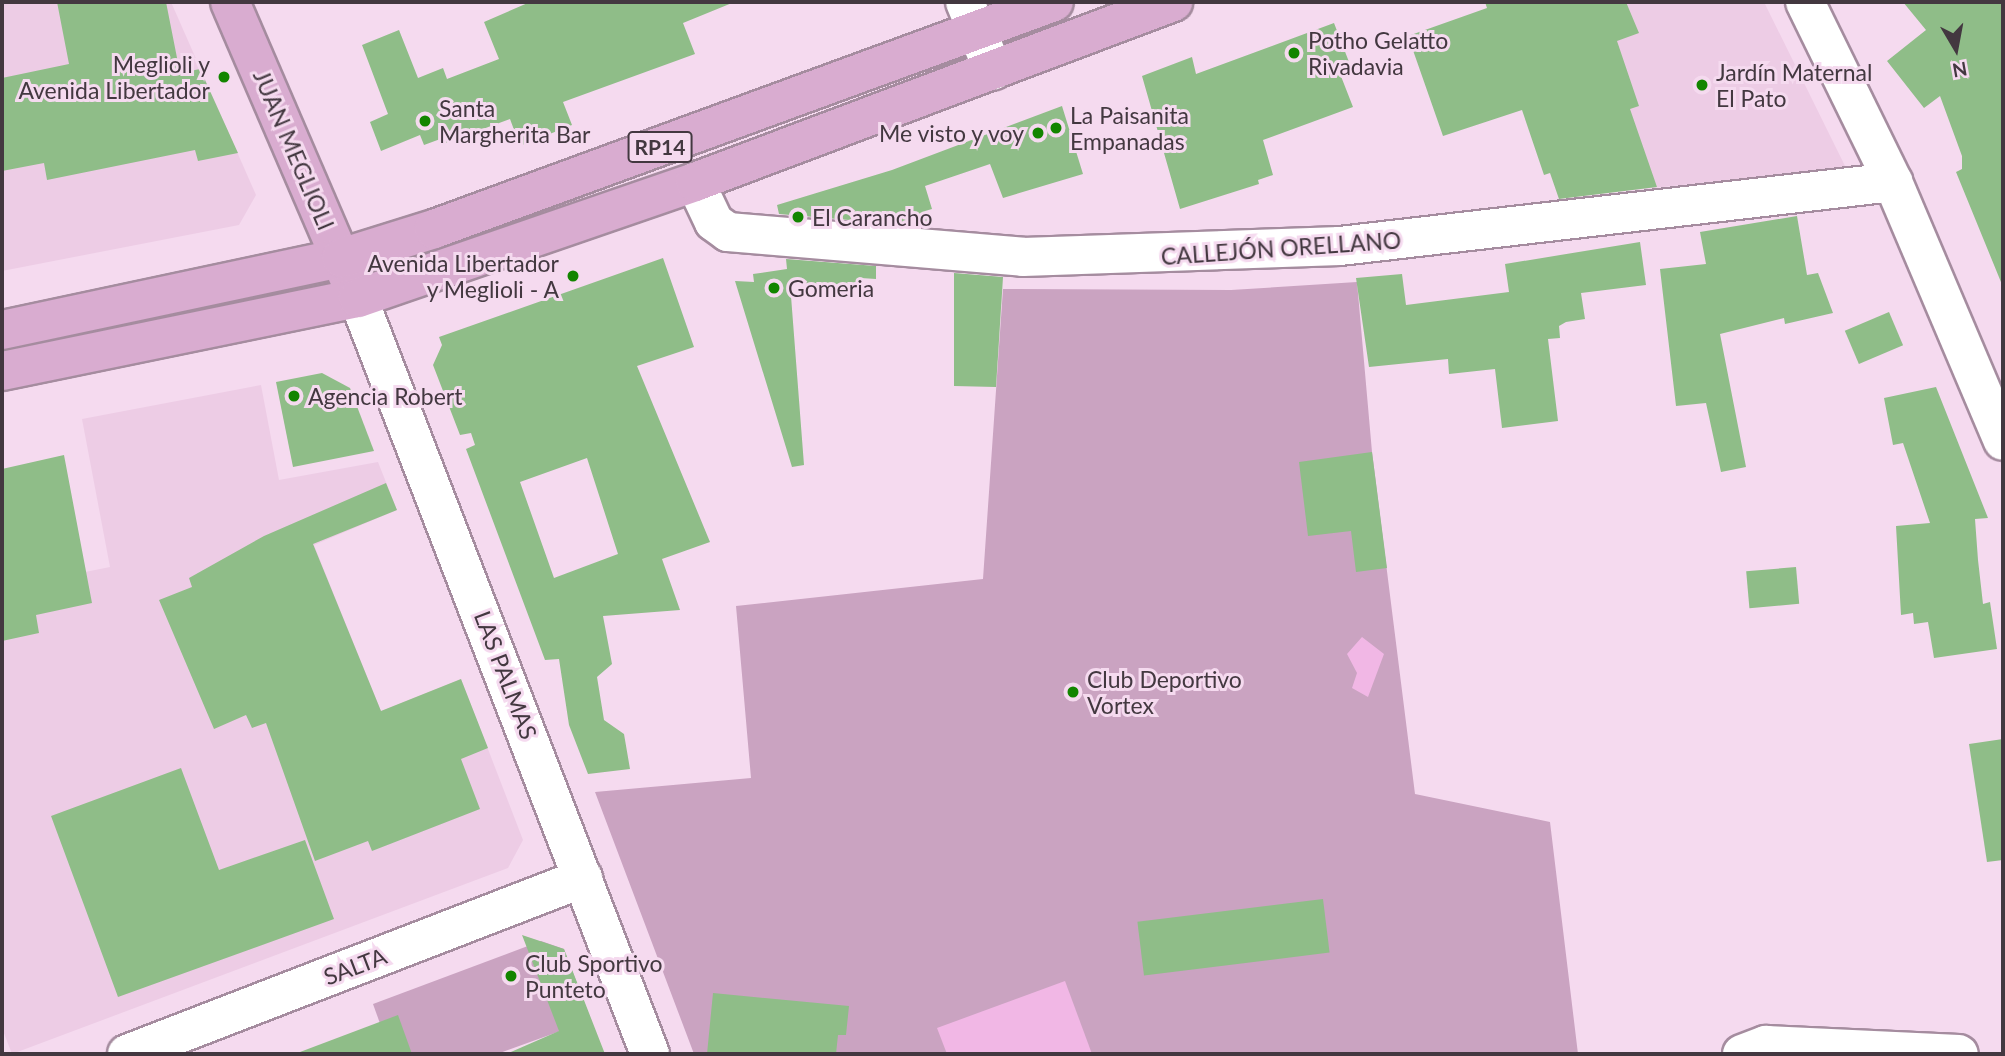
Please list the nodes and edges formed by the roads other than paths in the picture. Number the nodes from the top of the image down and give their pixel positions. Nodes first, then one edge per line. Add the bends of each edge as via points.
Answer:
1 (230, 2) edge
2 (1054, 2) edge
3 (1173, 2) edge
4 (1805, 2) edge
5 (971, 16) edge
6 (993, 70) junction
7 (695, 182) junction
8 (1893, 182) junction
9 (341, 258) junction
10 (358, 298) junction
11 (2, 330) edge
12 (2, 371) edge
13 (2003, 441) edge
14 (583, 878) junction
15 (1754, 1050) edge
16 (127, 1054) edge
17 (650, 1054) edge
18 (1959, 1054) edge

1 - 9 main road, JUAN MEGLIOLI
2 - 5 main road, RP14
3 - 6 main road, RP14
4 - 8 street
5 - 6 street
5 - 9 main road, RP14
6 - 7 main road, RP14
7 - 8 street, CALLEJÓN ORELLANO via 714,222 728,232 1024,257 1340,246
7 - 10 main road, RP14
8 - 13 street
9 - 10 main road, JUAN MEGLIOLI
9 - 11 main road, RP14
10 - 12 main road, RP14
10 - 14 street, LAS PALMAS
14 - 16 street, SALTA
14 - 17 street, LAS PALMAS
15 - 18 street

